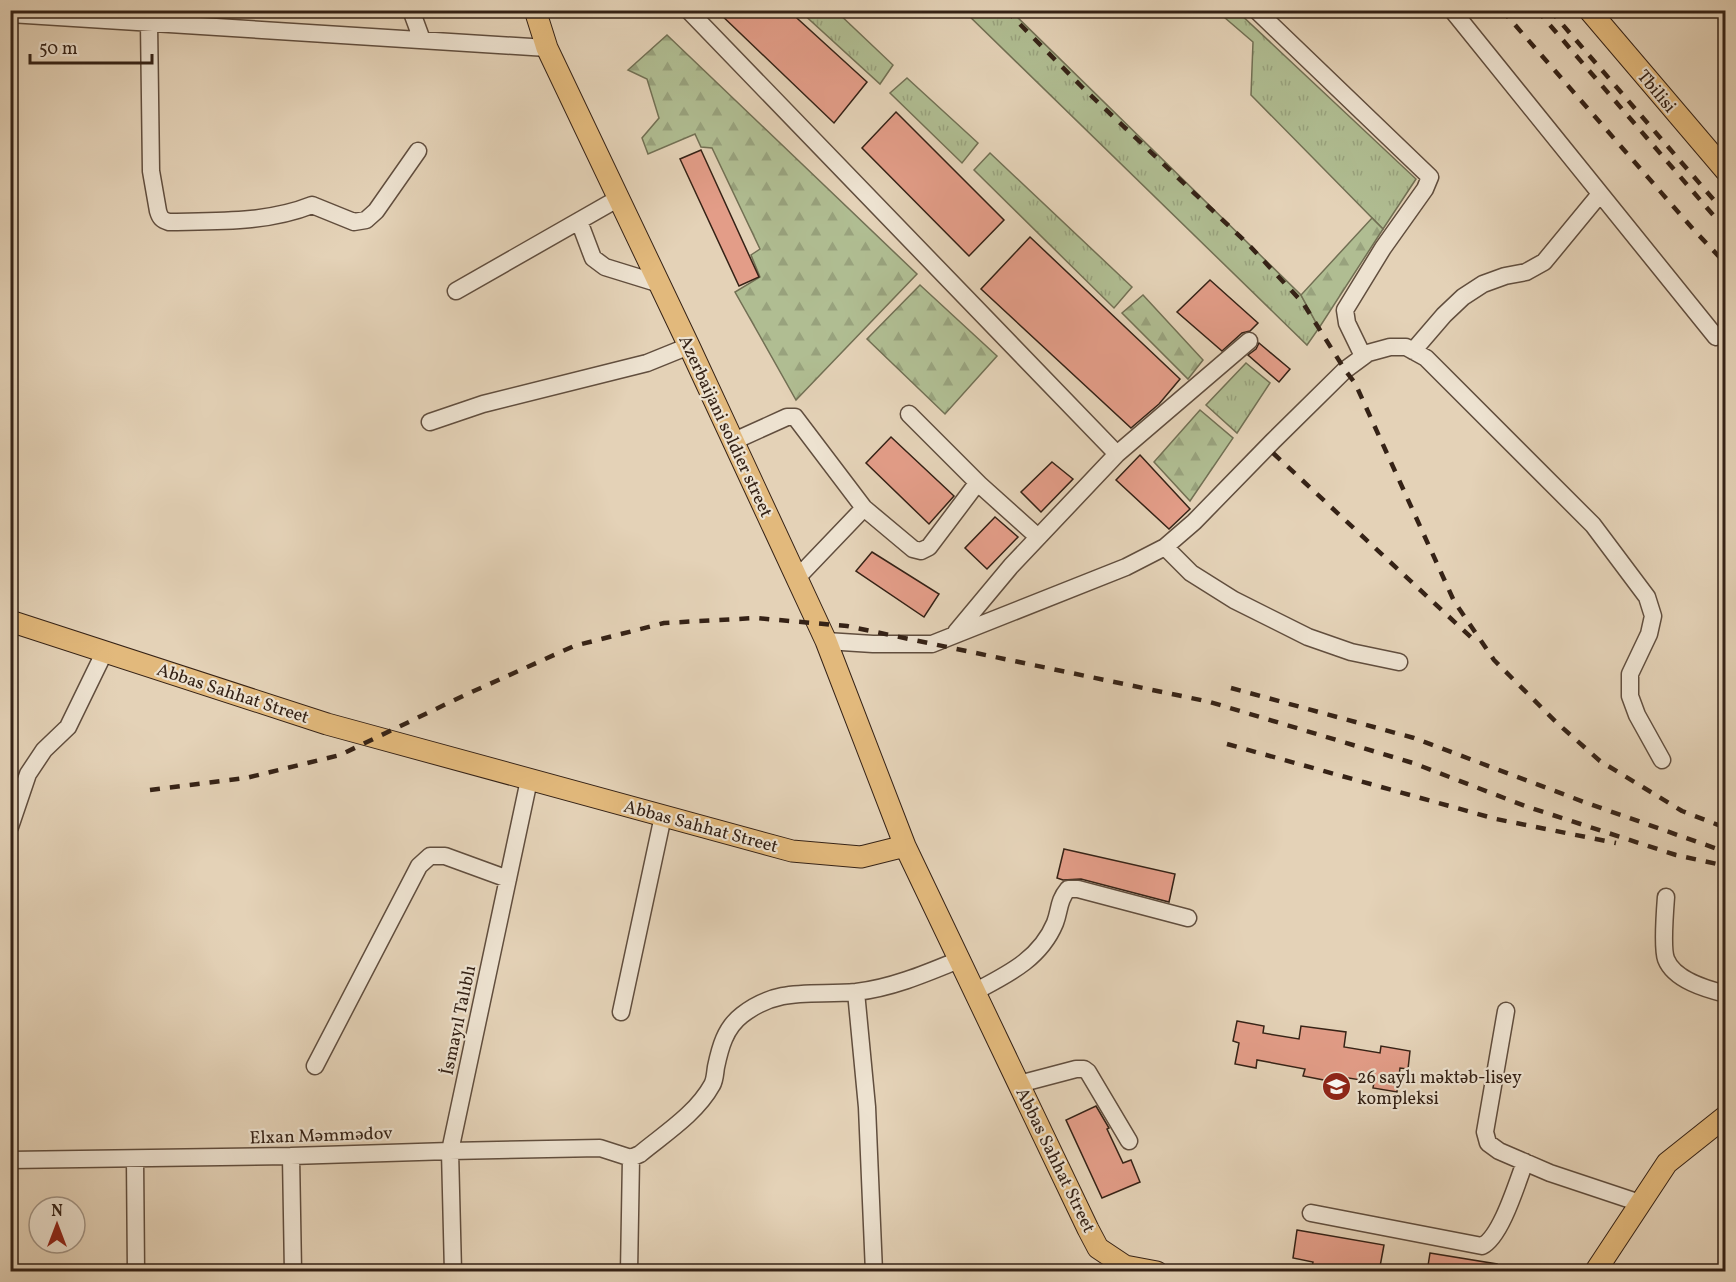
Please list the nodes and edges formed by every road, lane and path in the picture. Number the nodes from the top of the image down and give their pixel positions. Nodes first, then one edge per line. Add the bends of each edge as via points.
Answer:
1 (411, 10) edge
2 (535, 10) edge
3 (688, 10) edge
4 (1256, 10) edge
5 (1452, 10) edge
6 (1589, 10) edge
7 (10, 14) edge
8 (149, 23) junction
9 (422, 40) junction
10 (547, 48) junction
11 (418, 152) dead end
12 (1725, 171) edge
13 (1600, 194) junction
14 (619, 198) junction
15 (579, 221) junction
16 (660, 284) junction
17 (456, 291) dead end
18 (1716, 337) dead end
19 (1249, 341) dead end
20 (689, 346) junction
21 (1413, 351) junction
22 (1363, 356) junction
23 (909, 414) dead end
24 (430, 422) dead end
25 (734, 441) junction
26 (1117, 454) junction
27 (980, 484) junction
28 (864, 508) junction
29 (1038, 537) junction
30 (1165, 547) junction
31 (797, 578) junction
32 (10, 621) edge
33 (953, 635) junction
34 (826, 640) junction
35 (105, 651) junction
36 (1399, 662) dead end
37 (1662, 760) dead end
38 (529, 780) junction
39 (663, 816) junction
40 (10, 827) edge
41 (905, 846) junction
42 (508, 879) junction
43 (1665, 897) dead end
44 (1188, 918) dead end
45 (961, 959) junction
46 (975, 991) junction
47 (856, 992) junction
48 (1725, 994) edge
49 (1506, 1011) dead end
50 (621, 1012) dead end
51 (315, 1066) dead end
52 (1019, 1084) junction
53 (1725, 1116) edge
54 (1130, 1141) dead end
55 (450, 1150) junction
56 (291, 1156) junction
57 (631, 1158) junction
58 (135, 1159) junction
59 (10, 1160) edge
60 (1525, 1162) junction
61 (1640, 1203) junction
62 (1311, 1213) dead end
63 (136, 1272) edge
64 (293, 1272) edge
65 (453, 1272) edge
66 (629, 1272) edge
67 (874, 1272) edge
68 (1157, 1272) edge
69 (1595, 1272) edge

1 - 9 street
2 - 10 main road, Azerbaijani soldier street
3 - 26 street
4 - 22 street via 1430,177 1345,310
5 - 13 street
6 - 12 main road, Tbilisi
7 - 8 street
8 - 9 street
8 - 11 street via 151,171 158,212 164,221 273,217 312,206 354,222 366,220 376,212
9 - 10 street
10 - 14 main road, Azerbaijani soldier street
13 - 18 street
13 - 21 street via 1544,262 1526,272 1483,284 1463,297
14 - 15 street
14 - 16 main road, Azerbaijani soldier street
15 - 16 street via 593,258 605,267
15 - 17 street
16 - 20 main road, Azerbaijani soldier street
19 - 26 street
20 - 24 street via 646,363 483,404
20 - 25 main road, Azerbaijani soldier street
21 - 22 street via 1390,346
21 - 37 street via 1426,358 1593,525 1647,597 1653,616 1630,674 1630,696
22 - 30 street
23 - 27 street
25 - 28 street via 795,417
25 - 31 main road, Azerbaijani soldier street
26 - 29 street
27 - 28 street via 929,547 921,551 913,549
27 - 29 street
28 - 31 street
29 - 33 street
30 - 33 street via 1126,567
30 - 36 street via 1191,573 1234,600 1308,637 1351,652
31 - 34 main road, Azerbaijani soldier street
32 - 35 main road, Abbas Sahhat Street
33 - 34 street via 932,644
34 - 41 main road, Azerbaijani soldier street
35 - 38 main road, Abbas Sahhat Street via 327,724
35 - 40 street via 68,727 44,750 28,774
38 - 39 main road, Abbas Sahhat Street
38 - 42 street, İsmayıl Talıblı
39 - 41 main road, Abbas Sahhat Street via 792,851 861,857
39 - 50 street
41 - 45 main road, Abbas Sahhat Street
42 - 51 street via 446,856 430,856 420,866
42 - 55 street, İsmayıl Talıblı
43 - 48 street via 1665,957 1671,969 1706,989
44 - 46 street via 1068,889 1060,897 1045,943 1017,969
45 - 46 main road, Abbas Sahhat Street
45 - 47 street via 917,977
46 - 52 main road, Abbas Sahhat Street
47 - 57 street via 790,994 766,1001 741,1016 728,1030 713,1084 693,1110
47 - 67 street via 867,1107
49 - 60 street via 1485,1132 1488,1143
52 - 54 street via 1076,1070 1088,1072
52 - 68 main road, Abbas Sahhat Street via 1098,1248 1125,1266
53 - 61 main road via 1667,1163
55 - 56 street, Elxan Məmmədov
55 - 57 street, Elxan Məmmədov via 600,1148
55 - 65 street, İsmayıl Talıblı
56 - 58 street, Elxan Məmmədov
56 - 64 street
57 - 66 street
58 - 59 street, Elxan Məmmədov
58 - 63 street
60 - 61 street
60 - 62 street via 1496,1231 1482,1246
61 - 69 main road

